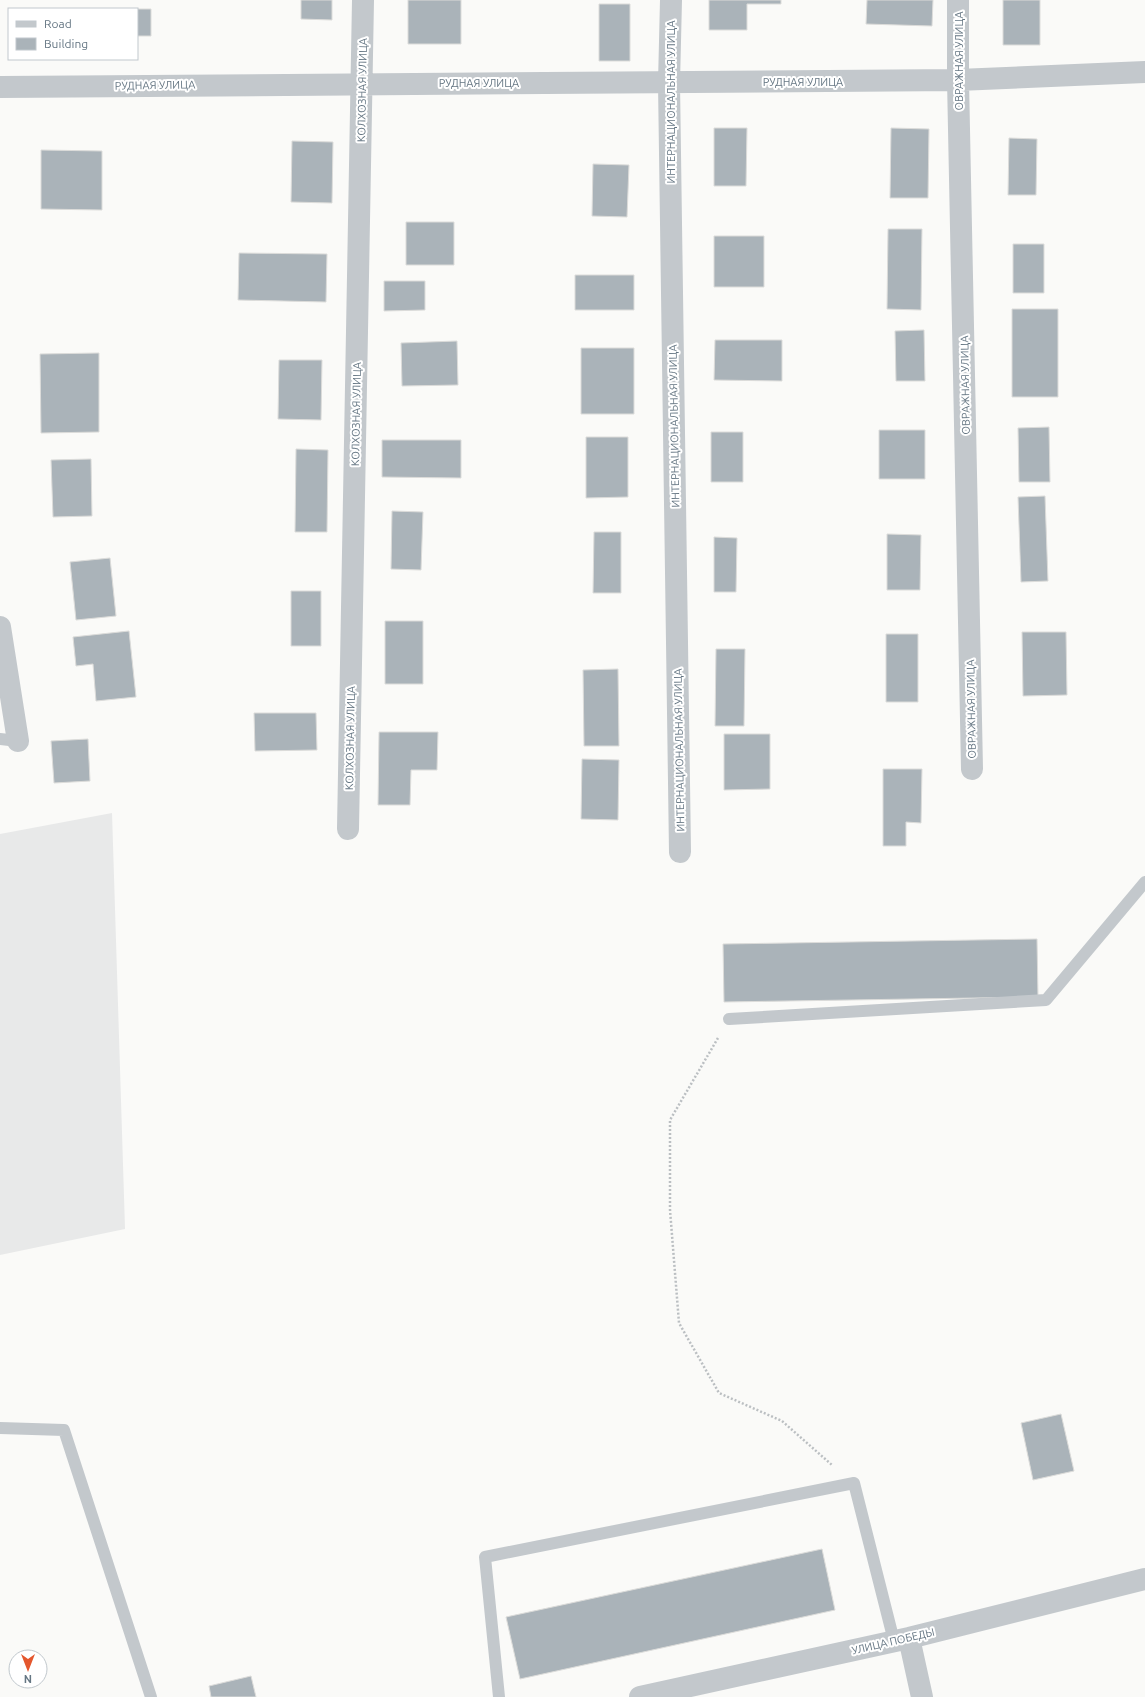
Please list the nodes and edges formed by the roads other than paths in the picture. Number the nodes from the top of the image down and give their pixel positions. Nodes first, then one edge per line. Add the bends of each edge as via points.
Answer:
1 (363, 0) edge
2 (671, 0) edge
3 (958, 0) edge
4 (1145, 72) edge
5 (958, 80) junction
6 (362, 83) junction
7 (669, 83) junction
8 (0, 87) edge
9 (0, 627) edge
10 (9, 740) edge
11 (972, 769) dead end
12 (348, 829) dead end
13 (680, 852) dead end
14 (1145, 882) edge
15 (729, 1019) road end
16 (0, 1428) edge
17 (1145, 1579) edge
18 (901, 1639) junction
19 (151, 1697) edge
20 (499, 1697) edge
21 (640, 1697) edge
22 (922, 1697) edge

1 - 6 street, КОЛХОЗНАЯ УЛИЦА
2 - 7 street, ИНТЕРНАЦИОНАЛЬНАЯ УЛИЦА
3 - 5 street, ОВРАЖНАЯ УЛИЦА
4 - 5 street, РУДНАЯ УЛИЦА
5 - 7 street, РУДНАЯ УЛИЦА
5 - 11 street, ОВРАЖНАЯ УЛИЦА
6 - 7 street, РУДНАЯ УЛИЦА
6 - 8 street, РУДНАЯ УЛИЦА
6 - 12 street, КОЛХОЗНАЯ УЛИЦА
7 - 13 street, ИНТЕРНАЦИОНАЛЬНАЯ УЛИЦА
9 - 10 street
14 - 15 lane via 1046,1000
16 - 19 lane via 64,1430
17 - 18 street, УЛИЦА ПОБЕДЫ
18 - 20 lane via 854,1483 485,1557
18 - 21 street, УЛИЦА ПОБЕДЫ
18 - 22 street

